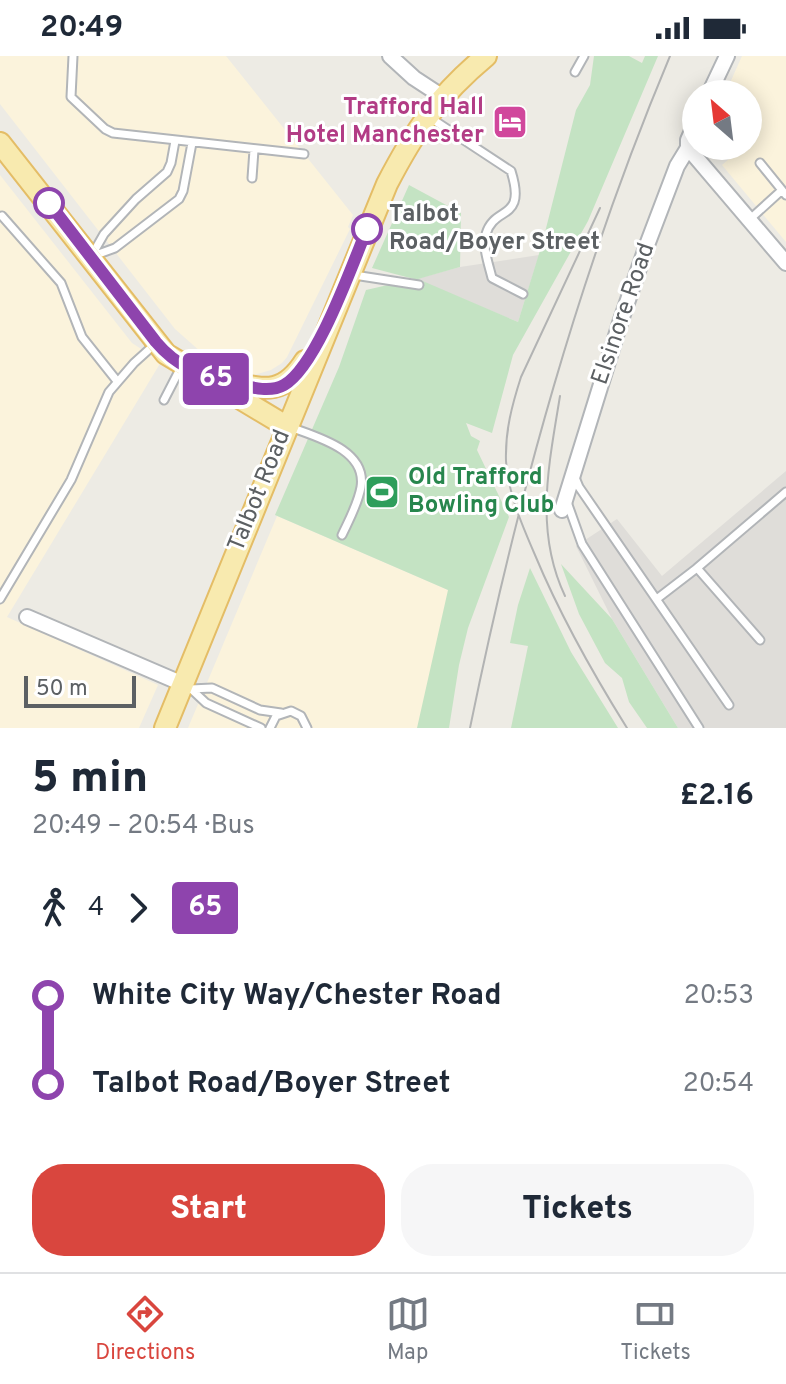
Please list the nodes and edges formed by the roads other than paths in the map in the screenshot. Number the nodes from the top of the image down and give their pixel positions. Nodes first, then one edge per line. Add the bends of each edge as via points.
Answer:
1 (73, 56) edge
2 (390, 56) edge
3 (486, 56) edge
4 (584, 56) edge
5 (727, 56) edge
6 (575, 72) dead end
7 (716, 80) edge
8 (443, 97) junction
9 (427, 116) junction
10 (175, 141) junction
11 (0, 143) edge
12 (192, 143) junction
13 (254, 150) junction
14 (304, 154) dead end
15 (682, 158) edge
16 (698, 160) edge
17 (760, 163) dead end
18 (252, 178) dead end
19 (784, 192) edge
20 (2, 216) edge
21 (749, 220) junction
22 (91, 256) junction
23 (786, 263) edge
24 (348, 274) junction
25 (419, 285) dead end
26 (523, 294) dead end
27 (326, 327) junction
28 (156, 342) junction
29 (182, 365) junction
30 (209, 378) junction
31 (117, 381) junction
32 (164, 400) dead end
33 (286, 426) junction
34 (573, 473) junction
35 (786, 492) edge
36 (564, 505) joint
37 (342, 535) dead end
38 (697, 568) junction
39 (658, 598) junction
40 (0, 599) edge
41 (27, 617) dead end
42 (760, 640) dead end
43 (187, 686) junction
44 (729, 705) dead end
45 (281, 713) junction
46 (165, 728) edge
47 (261, 728) edge
48 (270, 728) edge
49 (307, 728) edge
50 (699, 728) edge

1 - 10 lane via 71,97 105,129
2 - 8 street
3 - 8 main road, Talbot Road
4 - 6 lane
5 - 7 street
8 - 9 main road, Talbot Road
9 - 24 main road, Talbot Road via 387,184
9 - 26 lane via 511,171 515,201 484,238 492,278
10 - 12 lane
10 - 22 lane via 167,172 104,234
11 - 22 main road
12 - 13 lane
12 - 22 lane via 179,199 115,248
13 - 14 lane
13 - 18 lane
15 - 34 street, Elsinore Road via 647,245
16 - 21 street
17 - 19 lane
19 - 21 lane
20 - 31 lane via 61,283 82,337
21 - 23 street
22 - 28 main road
24 - 25 lane
24 - 27 main road, Talbot Road
27 - 30 main road via 283,386 262,389
27 - 33 main road, Talbot Road
28 - 29 main road
28 - 31 lane
29 - 30 main road
29 - 32 lane
30 - 33 main road
31 - 40 lane via 71,480
33 - 37 lane via 348,453 359,466 361,487
33 - 43 main road, Talbot Road
34 - 36 street, Elsinore Road
34 - 39 lane
35 - 38 lane
36 - 50 lane via 582,544
38 - 39 lane
38 - 42 lane
39 - 44 lane
41 - 43 street
43 - 45 lane via 212,688 260,710
43 - 46 main road, Talbot Road
43 - 47 lane via 206,703
45 - 48 lane
45 - 49 lane via 296,713

